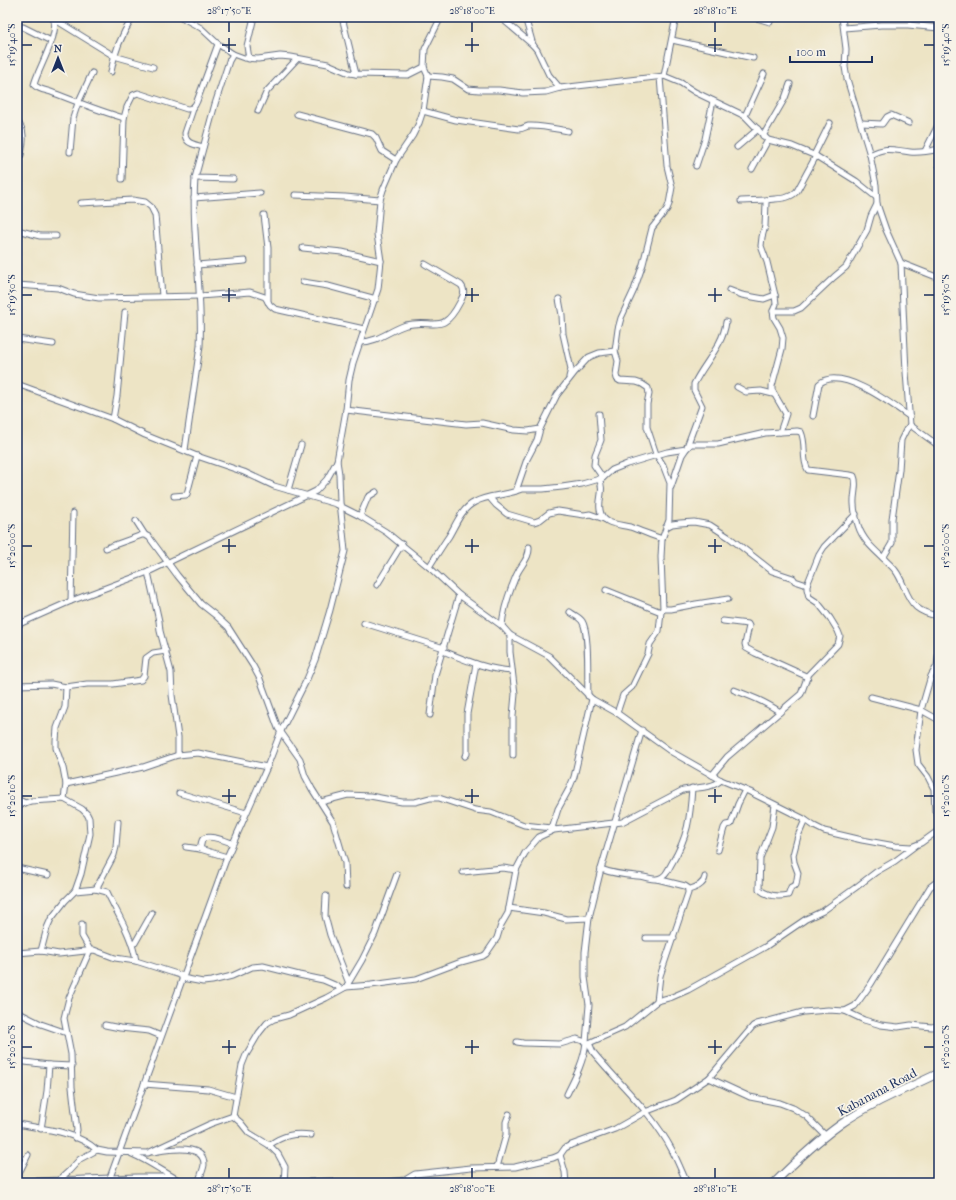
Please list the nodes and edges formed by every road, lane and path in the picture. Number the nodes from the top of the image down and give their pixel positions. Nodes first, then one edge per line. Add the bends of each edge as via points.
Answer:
1 (132, 17) edge
2 (180, 17) edge
3 (254, 17) edge
4 (342, 17) edge
5 (441, 17) edge
6 (500, 17) edge
7 (525, 17) edge
8 (676, 17) edge
9 (753, 17) edge
10 (842, 17) edge
11 (53, 18) edge
12 (770, 22) dead end
13 (23, 27) dead end
14 (844, 28) junction
15 (939, 28) edge
16 (51, 40) junction
17 (672, 40) junction
18 (218, 44) junction
19 (533, 45) junction
20 (233, 54) junction
21 (114, 56) junction
22 (752, 58) dead end
23 (249, 59) junction
24 (297, 59) junction
25 (153, 67) dead end
26 (424, 67) junction
27 (111, 72) dead end
28 (92, 73) dead end
29 (356, 74) junction
30 (764, 74) dead end
31 (428, 76) junction
32 (662, 76) junction
33 (790, 84) dead end
34 (560, 88) junction
35 (713, 100) junction
36 (78, 103) junction
37 (194, 106) junction
38 (258, 111) dead end
39 (423, 111) junction
40 (297, 114) dead end
41 (745, 116) junction
42 (124, 118) junction
43 (17, 121) edge
44 (909, 122) dead end
45 (939, 122) edge
46 (830, 123) dead end
47 (861, 123) junction
48 (758, 129) junction
49 (568, 131) dead end
50 (764, 136) junction
51 (768, 140) junction
52 (204, 147) junction
53 (736, 147) dead end
54 (938, 150) edge
55 (925, 151) junction
56 (70, 152) dead end
57 (21, 155) dead end
58 (815, 155) junction
59 (870, 155) junction
60 (396, 160) junction
61 (939, 165) edge
62 (696, 166) dead end
63 (752, 169) dead end
64 (195, 178) junction
65 (122, 179) dead end
66 (233, 179) dead end
67 (260, 193) dead end
68 (295, 195) dead end
69 (876, 197) junction
70 (194, 198) junction
71 (380, 200) junction
72 (766, 200) junction
73 (741, 201) dead end
74 (81, 203) dead end
75 (877, 204) junction
76 (264, 215) dead end
77 (17, 230) edge
78 (56, 236) dead end
79 (303, 248) dead end
80 (245, 261) dead end
81 (381, 261) junction
82 (901, 263) junction
83 (425, 264) dead end
84 (197, 265) junction
85 (939, 278) edge
86 (303, 282) dead end
87 (17, 285) edge
88 (729, 290) dead end
89 (775, 295) junction
90 (162, 296) junction
91 (200, 296) junction
92 (559, 298) dead end
93 (376, 299) junction
94 (268, 302) junction
95 (773, 311) junction
96 (125, 312) dead end
97 (726, 322) dead end
98 (364, 329) junction
99 (17, 339) edge
100 (361, 342) junction
101 (53, 344) dead end
102 (615, 351) junction
103 (568, 380) junction
104 (17, 384) edge
105 (737, 387) dead end
106 (774, 394) junction
107 (346, 410) junction
108 (599, 414) dead end
109 (813, 416) dead end
110 (910, 417) junction
111 (113, 419) junction
112 (910, 424) junction
113 (540, 429) junction
114 (780, 432) junction
115 (301, 445) dead end
116 (939, 446) edge
117 (686, 449) junction
118 (185, 450) junction
119 (656, 454) junction
120 (197, 456) junction
121 (337, 460) junction
122 (601, 479) junction
123 (288, 490) junction
124 (516, 490) junction
125 (670, 490) junction
126 (376, 492) dead end
127 (305, 495) junction
128 (174, 496) dead end
129 (490, 498) junction
130 (341, 507) junction
131 (73, 513) dead end
132 (856, 514) junction
133 (360, 516) junction
134 (604, 519) junction
135 (136, 521) dead end
136 (666, 527) junction
137 (145, 535) junction
138 (662, 539) junction
139 (402, 544) junction
140 (529, 547) dead end
141 (106, 548) dead end
142 (883, 558) junction
143 (168, 562) junction
144 (429, 567) junction
145 (148, 572) junction
146 (377, 585) dead end
147 (807, 585) junction
148 (606, 590) dead end
149 (459, 595) junction
150 (728, 599) dead end
151 (70, 601) junction
152 (662, 611) junction
153 (570, 612) dead end
154 (939, 616) edge
155 (723, 622) dead end
156 (364, 623) dead end
157 (17, 625) edge
158 (502, 626) junction
159 (510, 635) junction
160 (939, 649) edge
161 (444, 650) junction
162 (166, 651) junction
163 (476, 664) junction
164 (512, 671) junction
165 (808, 677) junction
166 (17, 685) edge
167 (66, 686) junction
168 (734, 690) dead end
169 (590, 697) junction
170 (871, 697) dead end
171 (921, 710) junction
172 (780, 712) junction
173 (617, 713) junction
174 (430, 715) dead end
175 (939, 720) edge
176 (642, 730) junction
177 (281, 731) junction
178 (513, 754) dead end
179 (178, 755) junction
180 (464, 756) dead end
181 (267, 767) junction
182 (712, 775) junction
183 (721, 780) junction
184 (66, 784) junction
185 (692, 788) junction
186 (745, 790) junction
187 (179, 793) dead end
188 (17, 799) edge
189 (64, 799) junction
190 (321, 802) junction
191 (25, 803) junction
192 (776, 805) junction
193 (246, 813) junction
194 (17, 814) edge
195 (939, 817) edge
196 (805, 820) junction
197 (118, 822) dead end
198 (615, 822) junction
199 (553, 829) junction
200 (939, 830) edge
201 (921, 842) junction
202 (232, 843) junction
203 (186, 847) dead end
204 (200, 849) junction
205 (718, 850) dead end
206 (227, 857) junction
207 (17, 868) edge
208 (601, 869) junction
209 (516, 870) junction
210 (463, 872) dead end
211 (397, 874) dead end
212 (48, 875) dead end
213 (705, 877) dead end
214 (657, 879) junction
215 (939, 880) edge
216 (346, 887) dead end
217 (96, 889) junction
218 (688, 890) junction
219 (75, 891) junction
220 (326, 896) dead end
221 (509, 908) junction
222 (152, 913) dead end
223 (589, 918) junction
224 (82, 924) dead end
225 (646, 938) dead end
226 (674, 938) junction
227 (132, 944) junction
228 (90, 950) junction
229 (41, 951) junction
230 (17, 953) edge
231 (136, 961) junction
232 (183, 977) junction
233 (348, 981) junction
234 (346, 987) junction
235 (340, 989) junction
236 (657, 1001) junction
237 (845, 1011) junction
238 (17, 1012) edge
239 (105, 1024) dead end
240 (939, 1025) edge
241 (67, 1033) junction
242 (161, 1036) junction
243 (517, 1042) dead end
244 (587, 1043) junction
245 (17, 1061) edge
246 (49, 1065) junction
247 (72, 1066) junction
248 (939, 1073) edge
249 (709, 1078) junction
250 (144, 1084) junction
251 (567, 1094) dead end
252 (236, 1097) junction
253 (645, 1112) junction
254 (509, 1114) dead end
255 (233, 1116) junction
256 (17, 1124) edge
257 (41, 1129) junction
258 (311, 1135) dead end
259 (826, 1136) junction
260 (75, 1138) junction
261 (269, 1145) junction
262 (97, 1150) junction
263 (118, 1152) junction
264 (129, 1153) junction
265 (148, 1153) junction
266 (28, 1155) dead end
267 (560, 1155) junction
268 (497, 1167) junction
269 (17, 1177) edge
270 (172, 1177) junction
271 (59, 1180) junction
272 (109, 1180) edge
273 (331, 1181) dead end
274 (17, 1182) edge
275 (184, 1183) edge
276 (198, 1183) edge
277 (285, 1183) edge
278 (376, 1183) edge
279 (566, 1183) edge
280 (687, 1183) edge
281 (774, 1183) edge

1 - 21 street
2 - 18 street via 201,28
3 - 23 street via 248,46
4 - 29 street
5 - 26 street via 425,50
6 - 19 street
7 - 19 street
8 - 17 street
9 - 12 street
10 - 14 street
11 - 16 street via 56,25
11 - 21 street
13 - 16 street
14 - 15 street via 881,25
14 - 47 street via 847,79
16 - 36 street via 34,85
17 - 22 street
17 - 32 street
18 - 20 street
18 - 37 street
19 - 34 street via 548,75
20 - 23 street
20 - 52 street
21 - 25 street
21 - 27 street
23 - 24 street via 280,56
24 - 29 street via 328,64
24 - 38 street via 267,91
26 - 29 street via 408,75
26 - 31 street
28 - 36 street
30 - 41 street
31 - 34 street via 453,79 473,90 523,93 546,92
31 - 39 street
32 - 34 street
32 - 35 street
32 - 102 street via 667,166 672,186 669,204 650,232 634,290 621,318
33 - 50 street
35 - 41 street
35 - 62 street
36 - 42 street
36 - 56 street via 72,118
37 - 42 street via 187,109 138,94 133,96
37 - 52 street via 185,136 190,143
39 - 49 street via 456,120 519,129 532,126
39 - 60 street via 413,134
40 - 60 street via 372,134 382,151
41 - 48 street
42 - 65 street
43 - 57 street via 23,135
44 - 47 street via 891,115 882,124
45 - 55 street
46 - 58 street
47 - 59 street
48 - 50 street
48 - 53 street
50 - 51 street
51 - 58 street
51 - 63 street
52 - 64 street
54 - 55 street
54 - 61 street
55 - 59 street via 886,149
58 - 69 street
58 - 72 street via 793,196
59 - 69 street
60 - 71 street
64 - 66 street
64 - 70 street
67 - 70 street
68 - 71 street
69 - 75 street
70 - 84 street
71 - 81 street via 377,234
72 - 73 street
72 - 89 street via 762,246
74 - 90 street via 137,200 152,207 155,215
75 - 82 street
75 - 95 street via 867,230 846,267 801,308 794,311
76 - 94 street via 268,248
77 - 78 street via 40,236
79 - 81 street via 342,252
80 - 84 street
81 - 93 street
82 - 85 street
82 - 110 street
83 - 100 street via 464,288 454,312 446,322 439,325 405,326 370,342
84 - 91 street
86 - 93 street
87 - 90 street via 58,288 74,294 99,298
88 - 89 street via 764,299
89 - 95 street via 776,304
90 - 91 street
91 - 94 street via 250,292 265,298
91 - 118 street via 200,346
92 - 103 street via 563,334 571,368
93 - 98 street
94 - 98 street via 275,309
95 - 106 street via 783,338 772,386
96 - 111 street
97 - 117 street via 720,342 694,384 694,390 702,406
98 - 100 street
99 - 101 street
100 - 107 street via 349,380
102 - 103 street via 589,357
102 - 119 street via 618,361 617,379 642,384 648,388 647,427
103 - 113 street via 557,395
104 - 111 street
105 - 106 street via 746,392 761,391
106 - 114 street via 786,414
107 - 113 street via 466,424 482,423 514,430
107 - 121 street
108 - 122 street via 601,440 594,465
109 - 110 street via 819,384 825,380 838,379 876,394
110 - 112 street
111 - 118 street via 145,435
112 - 116 street
112 - 142 street via 901,440 892,519 892,543
113 - 124 street
114 - 117 street via 718,444 692,444
114 - 132 street via 802,432 804,459 808,470 854,476
115 - 123 street
117 - 119 street
117 - 125 street
118 - 120 street
119 - 122 street via 612,470
119 - 125 street via 663,465
120 - 123 street
120 - 128 street via 187,494
121 - 127 street via 327,479 316,491
121 - 130 street
122 - 124 street via 562,487
122 - 134 street via 599,508
123 - 127 street
124 - 129 street
125 - 136 street via 669,520
126 - 133 street via 368,497
127 - 130 street
127 - 143 street
129 - 134 street via 507,514 534,522 558,511 590,514
129 - 144 street via 471,504 459,517
130 - 133 street
130 - 177 street via 346,551 315,660
131 - 151 street
132 - 142 street via 859,527 868,543
132 - 147 street via 824,547
133 - 139 street
134 - 138 street
135 - 137 street
136 - 138 street
136 - 147 street via 687,522 710,525 772,571
137 - 141 street
137 - 143 street
138 - 152 street
139 - 144 street
139 - 146 street
140 - 158 street via 530,551 511,587
142 - 154 street via 896,570 916,607
143 - 145 street
143 - 177 street via 201,604 228,627 239,643 260,679
144 - 149 street
145 - 151 street
145 - 162 street
147 - 165 street via 809,597 818,603 830,618 840,636 838,644
148 - 152 street
149 - 158 street
149 - 161 street
150 - 152 street
151 - 157 street
152 - 173 street via 659,631 650,644 648,654 632,687 623,695
153 - 169 street via 576,615 585,628
155 - 165 street via 748,624 746,648
156 - 161 street
158 - 159 street
159 - 164 street
159 - 169 street via 549,656
160 - 171 street via 937,666 931,676
161 - 163 street
161 - 174 street via 435,675
162 - 167 street via 153,653 146,658 142,680
162 - 179 street via 171,672
163 - 164 street
163 - 180 street via 467,714 467,754
164 - 178 street via 515,694
165 - 172 street via 801,694
166 - 167 street
167 - 184 street via 65,707 57,728 56,741
168 - 172 street
169 - 173 street
169 - 199 street via 574,777 558,809
170 - 171 street
171 - 175 street
171 - 195 street via 916,750 918,764 934,789 935,810
172 - 182 street via 727,758
173 - 176 street
176 - 182 street via 670,751
176 - 198 street
177 - 181 street
177 - 190 street via 300,759 308,782
179 - 181 street via 198,752
179 - 184 street via 143,768
181 - 193 street
182 - 183 street
183 - 185 street via 713,785
183 - 186 street
184 - 189 street
185 - 198 street via 654,804 629,819
185 - 214 street via 687,831 680,851 664,876
186 - 192 street
186 - 205 street via 731,824 724,828
187 - 193 street
188 - 191 street
189 - 191 street via 31,800
189 - 219 street via 88,814 90,834
190 - 199 street via 348,795 402,802 438,798 475,810 491,812 524,825
190 - 216 street via 333,822 339,840 345,863
191 - 194 street via 19,806
192 - 196 street
192 - 196 street via 772,827 760,858 759,889 764,894 788,895 791,887 796,885 798,873 793,855
193 - 202 street
196 - 201 street via 824,830 862,840 911,847
197 - 217 street via 114,855
198 - 199 street
198 - 208 street
199 - 209 street via 532,844
200 - 201 street
201 - 236 street via 765,947 688,990
202 - 204 street via 210,837 202,840
202 - 206 street
203 - 204 street
204 - 206 street
206 - 232 street
207 - 212 street
208 - 214 street via 623,875
208 - 223 street
209 - 210 street via 503,868
209 - 221 street
211 - 233 street via 375,934
213 - 218 street via 699,886
214 - 218 street via 685,886
215 - 237 street via 930,887 863,995 855,1006
217 - 219 street
217 - 227 street via 107,892 128,931
218 - 226 street
219 - 229 street via 51,919
220 - 233 street via 325,916
221 - 223 street via 566,919
221 - 234 street via 497,938 483,956 416,979
222 - 227 street
223 - 244 street via 585,952 589,1005
224 - 228 street via 82,936
225 - 226 street
226 - 236 street via 660,976
227 - 231 street
228 - 229 street via 59,954
228 - 231 street
228 - 241 street via 65,1010 64,1023
229 - 230 street
231 - 232 street
232 - 235 street via 203,982 212,981 252,967 263,966 323,980
232 - 242 street
233 - 234 street
234 - 235 street
235 - 252 street via 326,998 267,1023 244,1060
236 - 244 street via 625,1027
237 - 240 street via 864,1020 898,1027
237 - 249 street via 803,1012 757,1024
238 - 241 street
239 - 242 street via 149,1031
241 - 247 street
242 - 250 street
243 - 244 street via 560,1044 577,1039
244 - 251 street via 579,1070
244 - 253 street
245 - 246 street
246 - 247 street
246 - 257 street
247 - 260 street via 77,1130
248 - 259 street, Kabanana Road via 862,1111
249 - 253 street via 676,1100
249 - 259 street via 750,1097 793,1108 806,1116
250 - 252 street via 208,1089
250 - 263 street
252 - 255 street
253 - 267 street via 615,1129 565,1148
253 - 280 street via 671,1149
254 - 268 street
255 - 261 street via 249,1133
255 - 265 street
256 - 257 street
257 - 260 street via 53,1130
258 - 261 street via 288,1135
259 - 281 street, Kabanana Road
260 - 262 street
261 - 277 street via 284,1164
262 - 263 street
262 - 271 street via 80,1159
263 - 264 street
263 - 272 street
264 - 265 street
264 - 270 street via 145,1159
265 - 276 street via 190,1149 200,1154 204,1164
266 - 269 street
267 - 268 street via 515,1167
267 - 279 street
268 - 278 street via 414,1174 405,1180
270 - 272 street
270 - 275 street
271 - 272 street
271 - 274 street
273 - 277 street

